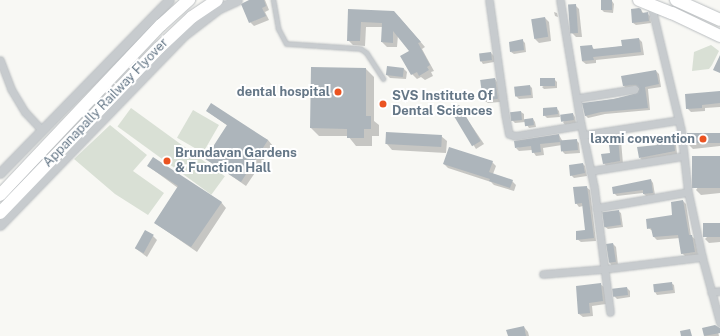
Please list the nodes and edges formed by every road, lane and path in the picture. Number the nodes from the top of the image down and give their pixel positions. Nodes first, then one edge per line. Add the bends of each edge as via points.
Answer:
1 (169, 0) edge
2 (189, 0) edge
3 (217, 0) edge
4 (237, 0) edge
5 (274, 0) edge
6 (489, 0) edge
7 (560, 0) edge
8 (639, 0) edge
9 (676, 0) edge
10 (651, 2) edge
11 (720, 20) edge
12 (720, 36) edge
13 (0, 60) edge
14 (384, 80) dead end
15 (634, 89) dead end
16 (578, 98) junction
17 (679, 120) junction
18 (582, 125) junction
19 (42, 130) junction
20 (583, 134) junction
21 (684, 156) junction
22 (590, 171) junction
23 (0, 173) edge
24 (688, 192) junction
25 (0, 195) edge
26 (596, 208) junction
27 (0, 213) edge
28 (0, 225) edge
29 (702, 257) junction
30 (604, 269) junction
31 (543, 274) dead end
32 (720, 291) edge
33 (711, 292) junction
34 (610, 312) dead end
35 (720, 323) edge

1 - 19 street
2 - 25 highway, Appanapally Railway Flyover via 161,25
3 - 27 highway, Appanapally Railway Flyover via 177,30
4 - 28 street via 218,9 183,36
5 - 14 lane via 279,29 288,44 361,49 367,53
6 - 18 street via 509,134 515,136
7 - 16 street
8 - 10 highway
9 - 11 highway
10 - 12 highway
10 - 17 street
13 - 19 street via 11,89 21,106
15 - 16 street
16 - 18 street
17 - 20 street
17 - 21 street
18 - 20 street
19 - 23 street
20 - 22 street
21 - 22 street
21 - 24 street
22 - 26 street
24 - 26 street
24 - 29 street
26 - 30 street
29 - 30 street
29 - 33 street
30 - 31 street
30 - 34 street
32 - 33 street
33 - 35 street

